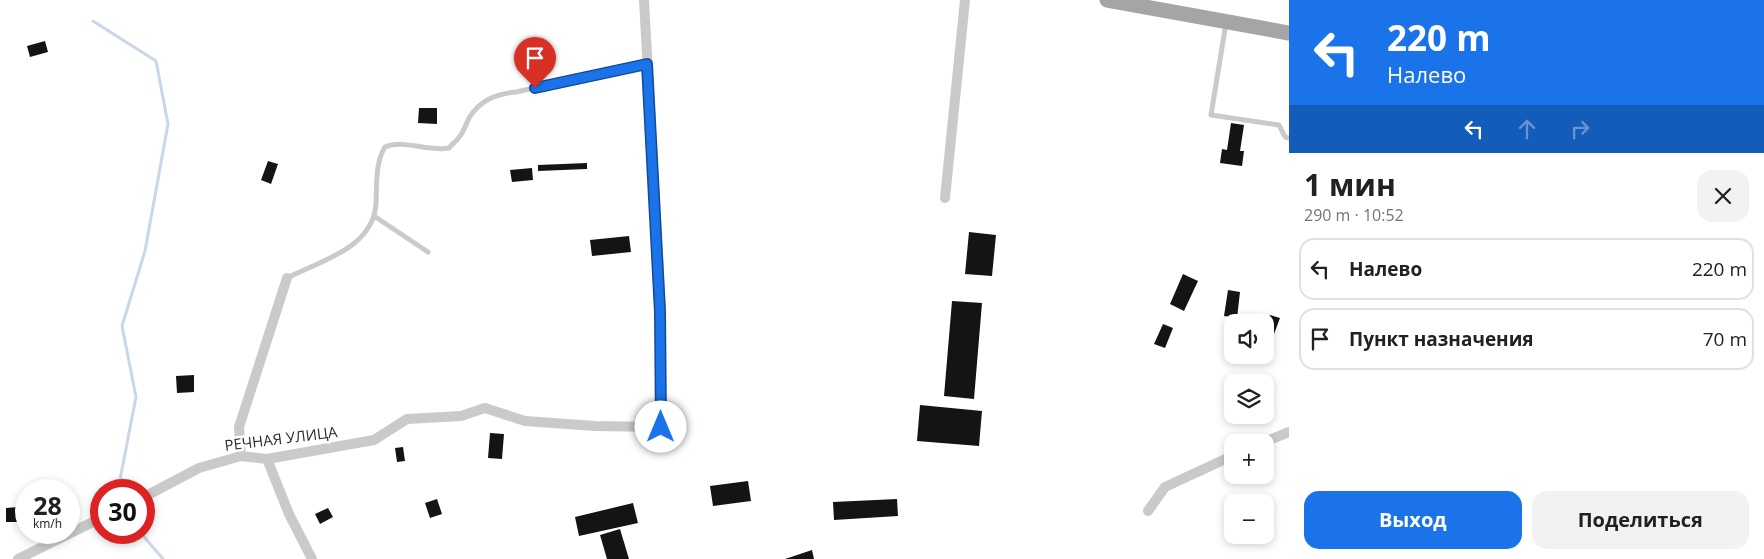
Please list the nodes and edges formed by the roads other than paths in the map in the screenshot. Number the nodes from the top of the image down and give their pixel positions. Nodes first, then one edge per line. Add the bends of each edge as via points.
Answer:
1 (644, 0) edge
2 (965, 0) edge
3 (1108, 0) edge
4 (1226, 23) junction
5 (1289, 33) edge
6 (647, 64) junction
7 (1289, 138) edge
8 (945, 198) dead end
9 (374, 216) junction
10 (428, 252) dead end
11 (287, 278) joint
12 (1289, 432) edge
13 (1274, 438) edge
14 (241, 456) junction
15 (267, 459) junction
16 (1224, 460) edge
17 (155, 491) edge
18 (1148, 511) dead end
19 (90, 523) edge
20 (18, 559) edge
21 (312, 559) edge

1 - 6 street
2 - 8 street
3 - 4 main road
4 - 5 main road
4 - 7 lane via 1211,115 1278,126
6 - 9 lane via 488,98 473,113 460,137 449,148 385,147 379,161
6 - 15 street, РЕЧНАЯ УЛИЦА via 660,312 661,427 525,421 485,408 461,416 407,419 374,440
9 - 10 lane
9 - 11 lane via 347,250
11 - 14 street via 239,428
12 - 13 street
14 - 15 street, РЕЧНАЯ УЛИЦА
14 - 17 street, РЕЧНАЯ УЛИЦА via 199,468
15 - 21 street via 289,514
16 - 18 street via 1164,487
19 - 20 street

